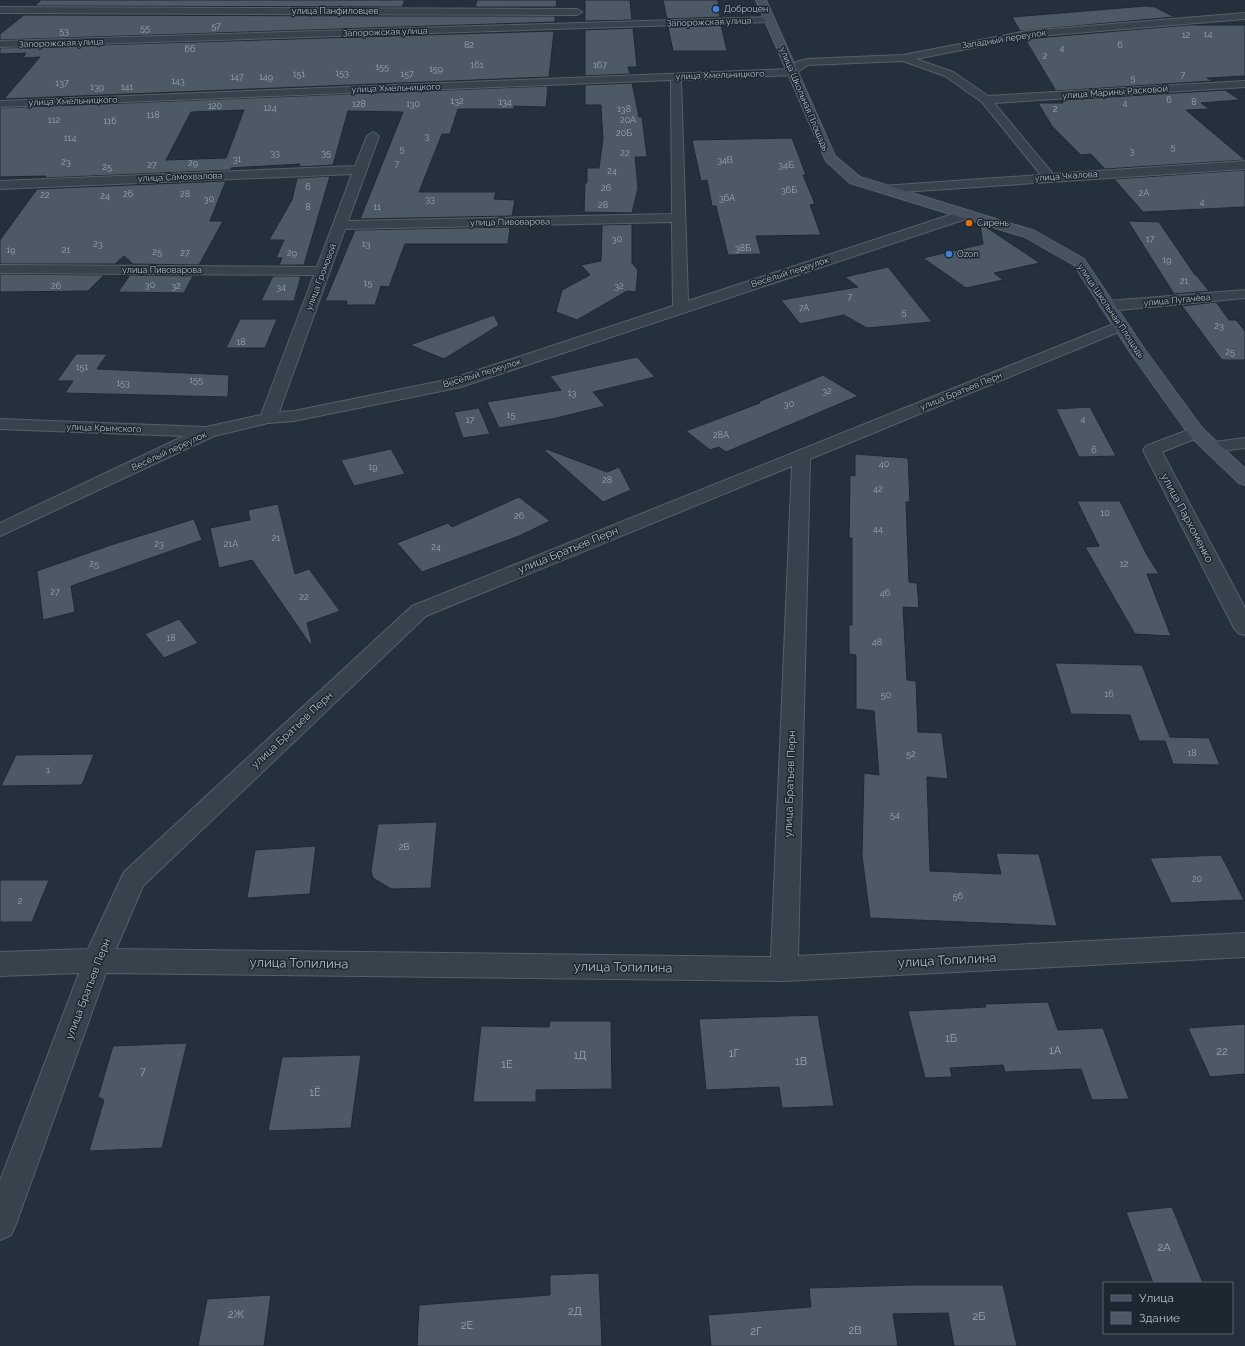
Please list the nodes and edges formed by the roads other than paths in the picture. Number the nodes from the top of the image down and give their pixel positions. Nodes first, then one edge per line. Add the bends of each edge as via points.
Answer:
1 (761, 0) edge
2 (0, 10) edge
3 (588, 12) dead end
4 (626, 15) dead end
5 (1245, 16) edge
6 (770, 20) junction
7 (668, 24) junction
8 (0, 44) edge
9 (903, 58) junction
10 (793, 72) junction
11 (676, 77) junction
12 (1245, 84) edge
13 (986, 100) junction
14 (0, 104) edge
15 (373, 136) dead end
16 (1245, 165) edge
17 (361, 170) junction
18 (1049, 177) junction
19 (0, 185) edge
20 (887, 189) junction
21 (968, 214) junction
22 (679, 218) junction
23 (340, 225) junction
24 (0, 269) edge
25 (323, 271) junction
26 (1245, 294) edge
27 (1108, 306) junction
28 (681, 308) junction
29 (1121, 326) junction
30 (268, 418) junction
31 (0, 424) edge
32 (208, 432) junction
33 (1196, 432) junction
34 (1245, 443) edge
35 (1212, 447) junction
36 (801, 456) junction
37 (1245, 479) edge
38 (0, 530) edge
39 (1245, 628) edge
40 (1245, 944) edge
41 (97, 961) junction
42 (0, 964) edge
43 (784, 969) junction
44 (0, 1224) edge

1 - 6 main road, улица Школьная Площадь
2 - 3 street, улица Панфиловцев
4 - 7 street
5 - 9 street, Западный переулок via 1027,34
6 - 7 street, Запорожская улица
6 - 10 main road, улица Школьная Площадь
7 - 8 street, Запорожская улица
9 - 10 street, Западный переулок via 807,62 800,64
9 - 13 street via 949,74
10 - 11 street, улица Хмельницкого
10 - 20 main road, улица Школьная Площадь via 830,158 855,180
11 - 14 street, улица Хмельницкого
11 - 22 street
12 - 13 street, улица Марины Расковой
13 - 18 street
15 - 17 street, улица Громовой
16 - 18 street, улица Чкалова
17 - 19 street, улица Самохвалова
17 - 23 street, улица Громовой
18 - 20 street, улица Чкалова
20 - 21 main road, улица Школьная Площадь
21 - 27 main road, улица Школьная Площадь via 1030,234 1079,262
21 - 28 street, Весёлый переулок
22 - 23 street, улица Пивоварова
22 - 28 street
23 - 25 street, улица Громовой
24 - 25 street, улица Пивоварова
25 - 30 street, улица Громовой
26 - 27 street, улица Пугачёва
27 - 29 main road, улица Школьная Площадь
28 - 30 street, Весёлый переулок via 455,383 294,416
29 - 33 main road, улица Школьная Площадь
29 - 36 street, улица Братьев Перн
30 - 32 street, Весёлый переулок
31 - 32 street, улица Крымского
32 - 38 street, Весёлый переулок
33 - 35 main road, улица Школьная Площадь
33 - 39 street, улица Пархоменко via 1152,450
34 - 35 street
35 - 37 main road, улица Школьная Площадь
36 - 41 street, улица Братьев Перн via 419,611 133,879
36 - 43 street, улица Братьев Перн
40 - 43 street, улица Топилина
41 - 42 street, улица Топилина
41 - 43 street, улица Топилина
41 - 44 street, улица Братьев Перн

